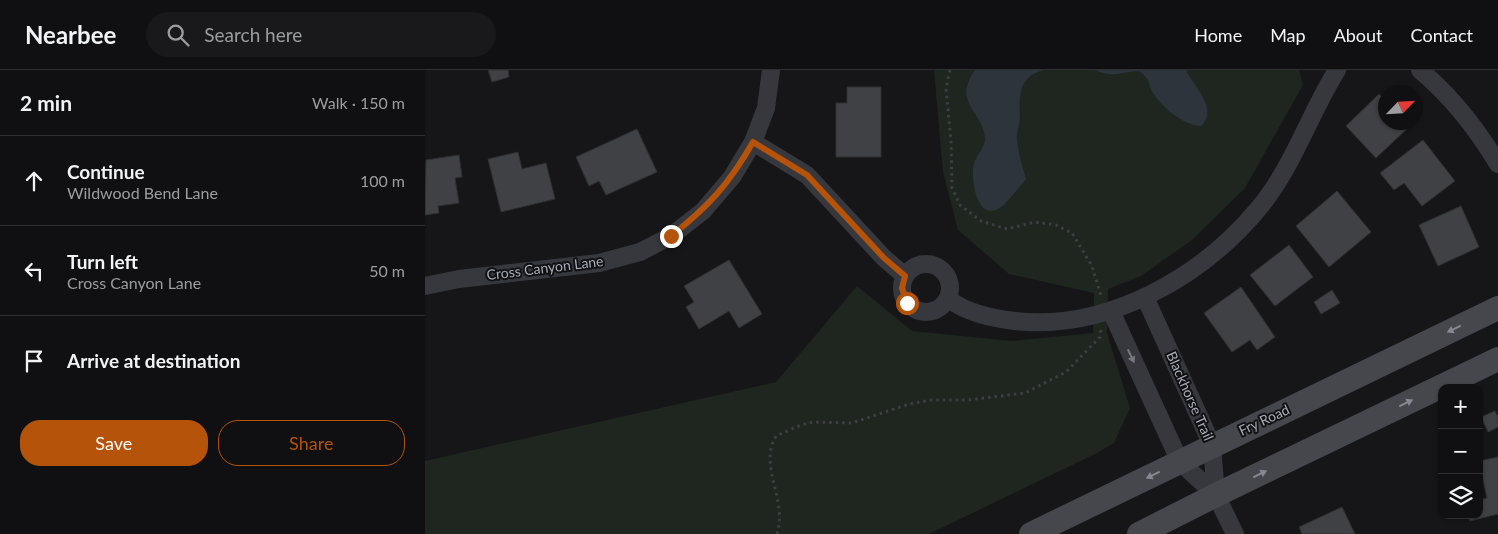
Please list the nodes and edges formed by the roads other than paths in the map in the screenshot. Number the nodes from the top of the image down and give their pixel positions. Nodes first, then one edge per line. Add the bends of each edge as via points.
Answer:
1 (771, 70) edge
2 (1337, 70) edge
3 (1420, 70) edge
4 (753, 142) junction
5 (1498, 164) edge
6 (905, 276) junction
7 (425, 286) edge
8 (1145, 297) junction
9 (948, 299) junction
10 (1498, 308) edge
11 (1108, 312) junction
12 (1498, 359) edge
13 (1212, 444) junction
14 (1180, 462) junction
15 (1216, 495) junction
16 (1031, 534) edge
17 (1139, 534) edge
18 (1235, 534) edge

1 - 4 street, Cross Canyon Lane via 766,108
2 - 8 street via 1289,164 1259,208 1226,242 1188,271
3 - 5 street via 1453,103
4 - 6 street via 807,175 884,258
4 - 7 street, Cross Canyon Lane via 732,177 703,211 671,236 640,252 599,263
6 - 9 street via 920,264 941,268 950,283
6 - 9 street via 903,296 916,310 938,309
8 - 11 street
8 - 13 street, Blackhorse Trail
9 - 11 street via 965,311 1041,324 1078,320
10 -> 13 main road, Fry Road
11 -> 14 street
15 -> 12 main road
13 - 14 main road, Fry Road
13 - 15 street, Blackhorse Trail
14 - 15 street
14 -> 16 main road, Fry Road
15 - 17 main road
15 - 18 street

